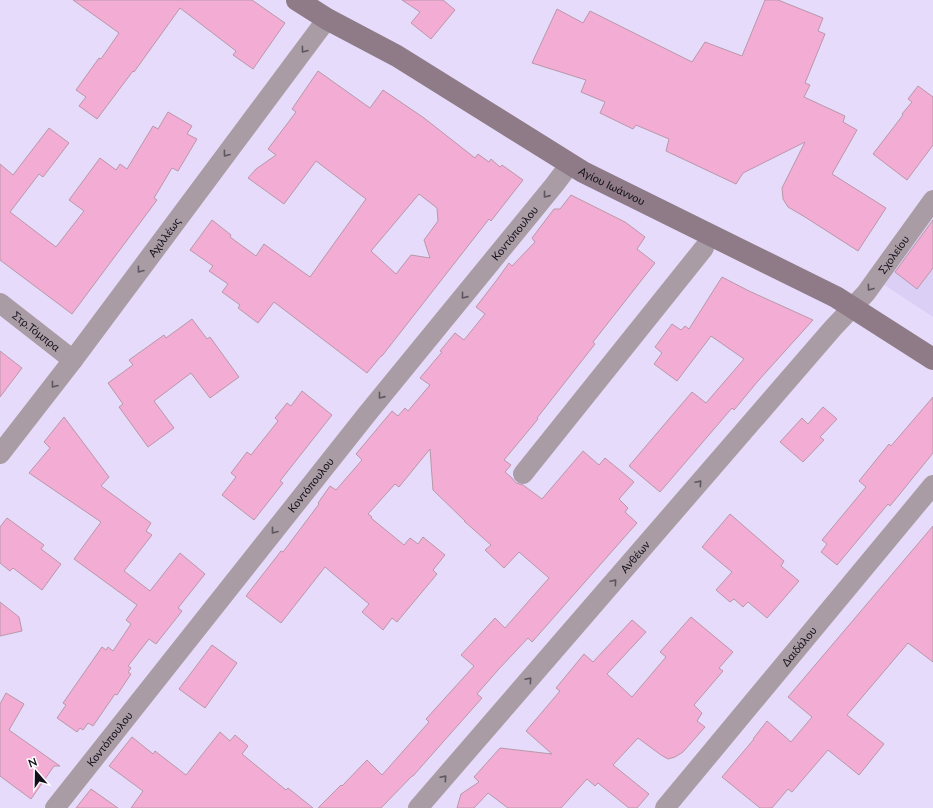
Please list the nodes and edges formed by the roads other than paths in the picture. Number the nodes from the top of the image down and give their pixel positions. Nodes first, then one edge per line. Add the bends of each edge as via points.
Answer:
1 (297, 0) edge
2 (327, 19) junction
3 (570, 164) junction
4 (933, 200) edge
5 (704, 248) dead end
6 (0, 303) edge
7 (853, 308) junction
8 (933, 359) edge
9 (73, 360) junction
10 (0, 454) edge
11 (523, 474) dead end
12 (933, 486) edge
13 (55, 808) edge
14 (418, 808) edge
15 (665, 808) edge

1 - 2 street, Αγίου Ιωάννου
2 - 3 street, Αγίου Ιωάννου via 397,56
2 -> 9 street, Αχιλλέως
3 - 7 street, Αγίου Ιωάννου via 836,297
3 -> 13 street, Κοντόπουλου via 367,414
4 -> 7 street, Σχολείου
5 - 11 street
6 - 9 street, Στρ.Τόμπρα
7 - 8 street, Αγίου Ιωάννου
14 -> 7 street, Ανθέων
9 -> 10 street, Αχιλλέως
12 - 15 street, Δαιδάλου

